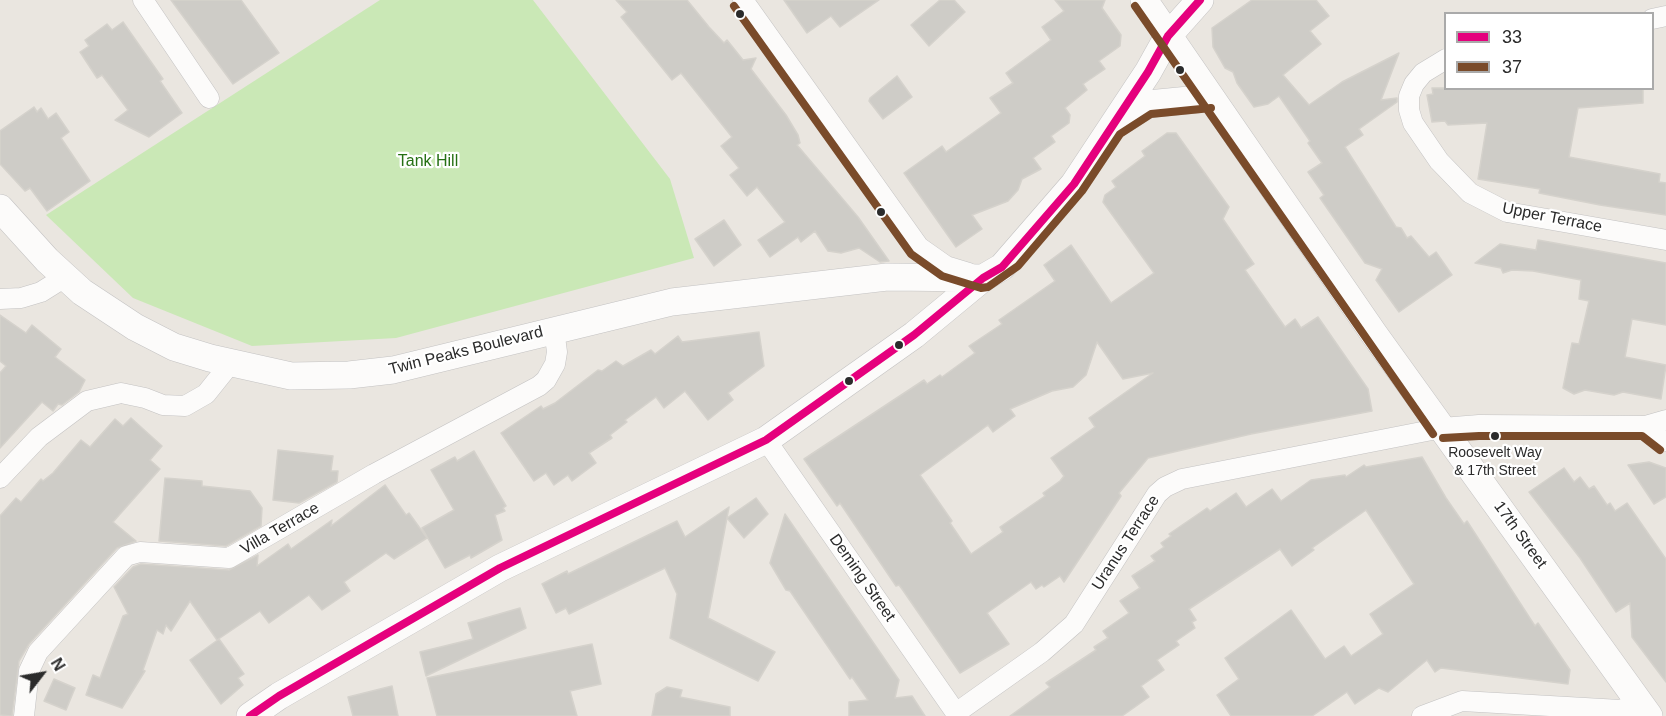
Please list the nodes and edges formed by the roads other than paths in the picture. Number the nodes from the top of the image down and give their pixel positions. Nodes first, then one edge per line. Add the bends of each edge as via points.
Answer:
1 (143, 0) edge
2 (743, 0) edge
3 (1144, 0) edge
4 (1200, 0) edge
5 (1168, 36) junction
6 (1444, 60) edge
7 (209, 98) dead end
8 (1210, 98) junction
9 (1113, 126) junction
10 (0, 207) edge
11 (1666, 240) edge
12 (64, 277) junction
13 (983, 278) junction
14 (0, 299) edge
15 (554, 329) junction
16 (230, 364) junction
17 (1666, 420) edge
18 (1645, 426) junction
19 (1442, 428) junction
20 (766, 440) junction
21 (1666, 441) edge
22 (0, 478) edge
23 (1645, 710) edge
24 (957, 715) edge
25 (24, 716) edge
26 (250, 716) edge
27 (1422, 716) edge

1 - 7 street
2 - 13 street via 919,247 946,266
3 - 5 main road, 17th Street
4 - 5 main road
5 - 8 main road, 17th Street
5 - 9 main road
6 - 11 street, Upper Terrace via 1423,73 1414,84 1409,110 1413,123 1439,162 1470,194 1507,212
8 - 9 main road via 1148,104
8 - 19 main road, 17th Street
9 - 13 main road via 1074,184 1010,259
10 - 12 main road, Twin Peaks Boulevard
12 - 14 street via 41,292
12 - 16 main road, Twin Peaks Boulevard via 98,304 156,338
13 - 15 main road, Twin Peaks Boulevard via 887,277 721,295 649,306
13 - 20 main road via 914,335
15 - 16 main road, Twin Peaks Boulevard via 372,373 291,376
15 - 25 street, Villa Terrace via 555,364 539,386 374,474 229,558 140,552 126,556 38,652 29,671
16 - 22 street via 206,394 186,406 163,405 121,393 87,401 39,437
17 - 18 street, Uranus Terrace
18 - 19 street, Uranus Terrace
18 - 21 street
19 - 23 main road, 17th Street
19 - 24 street, Uranus Terrace via 1198,475 1165,487 1074,624
20 - 24 street, Deming Street
20 - 26 main road via 508,564
23 - 27 street via 1462,701

